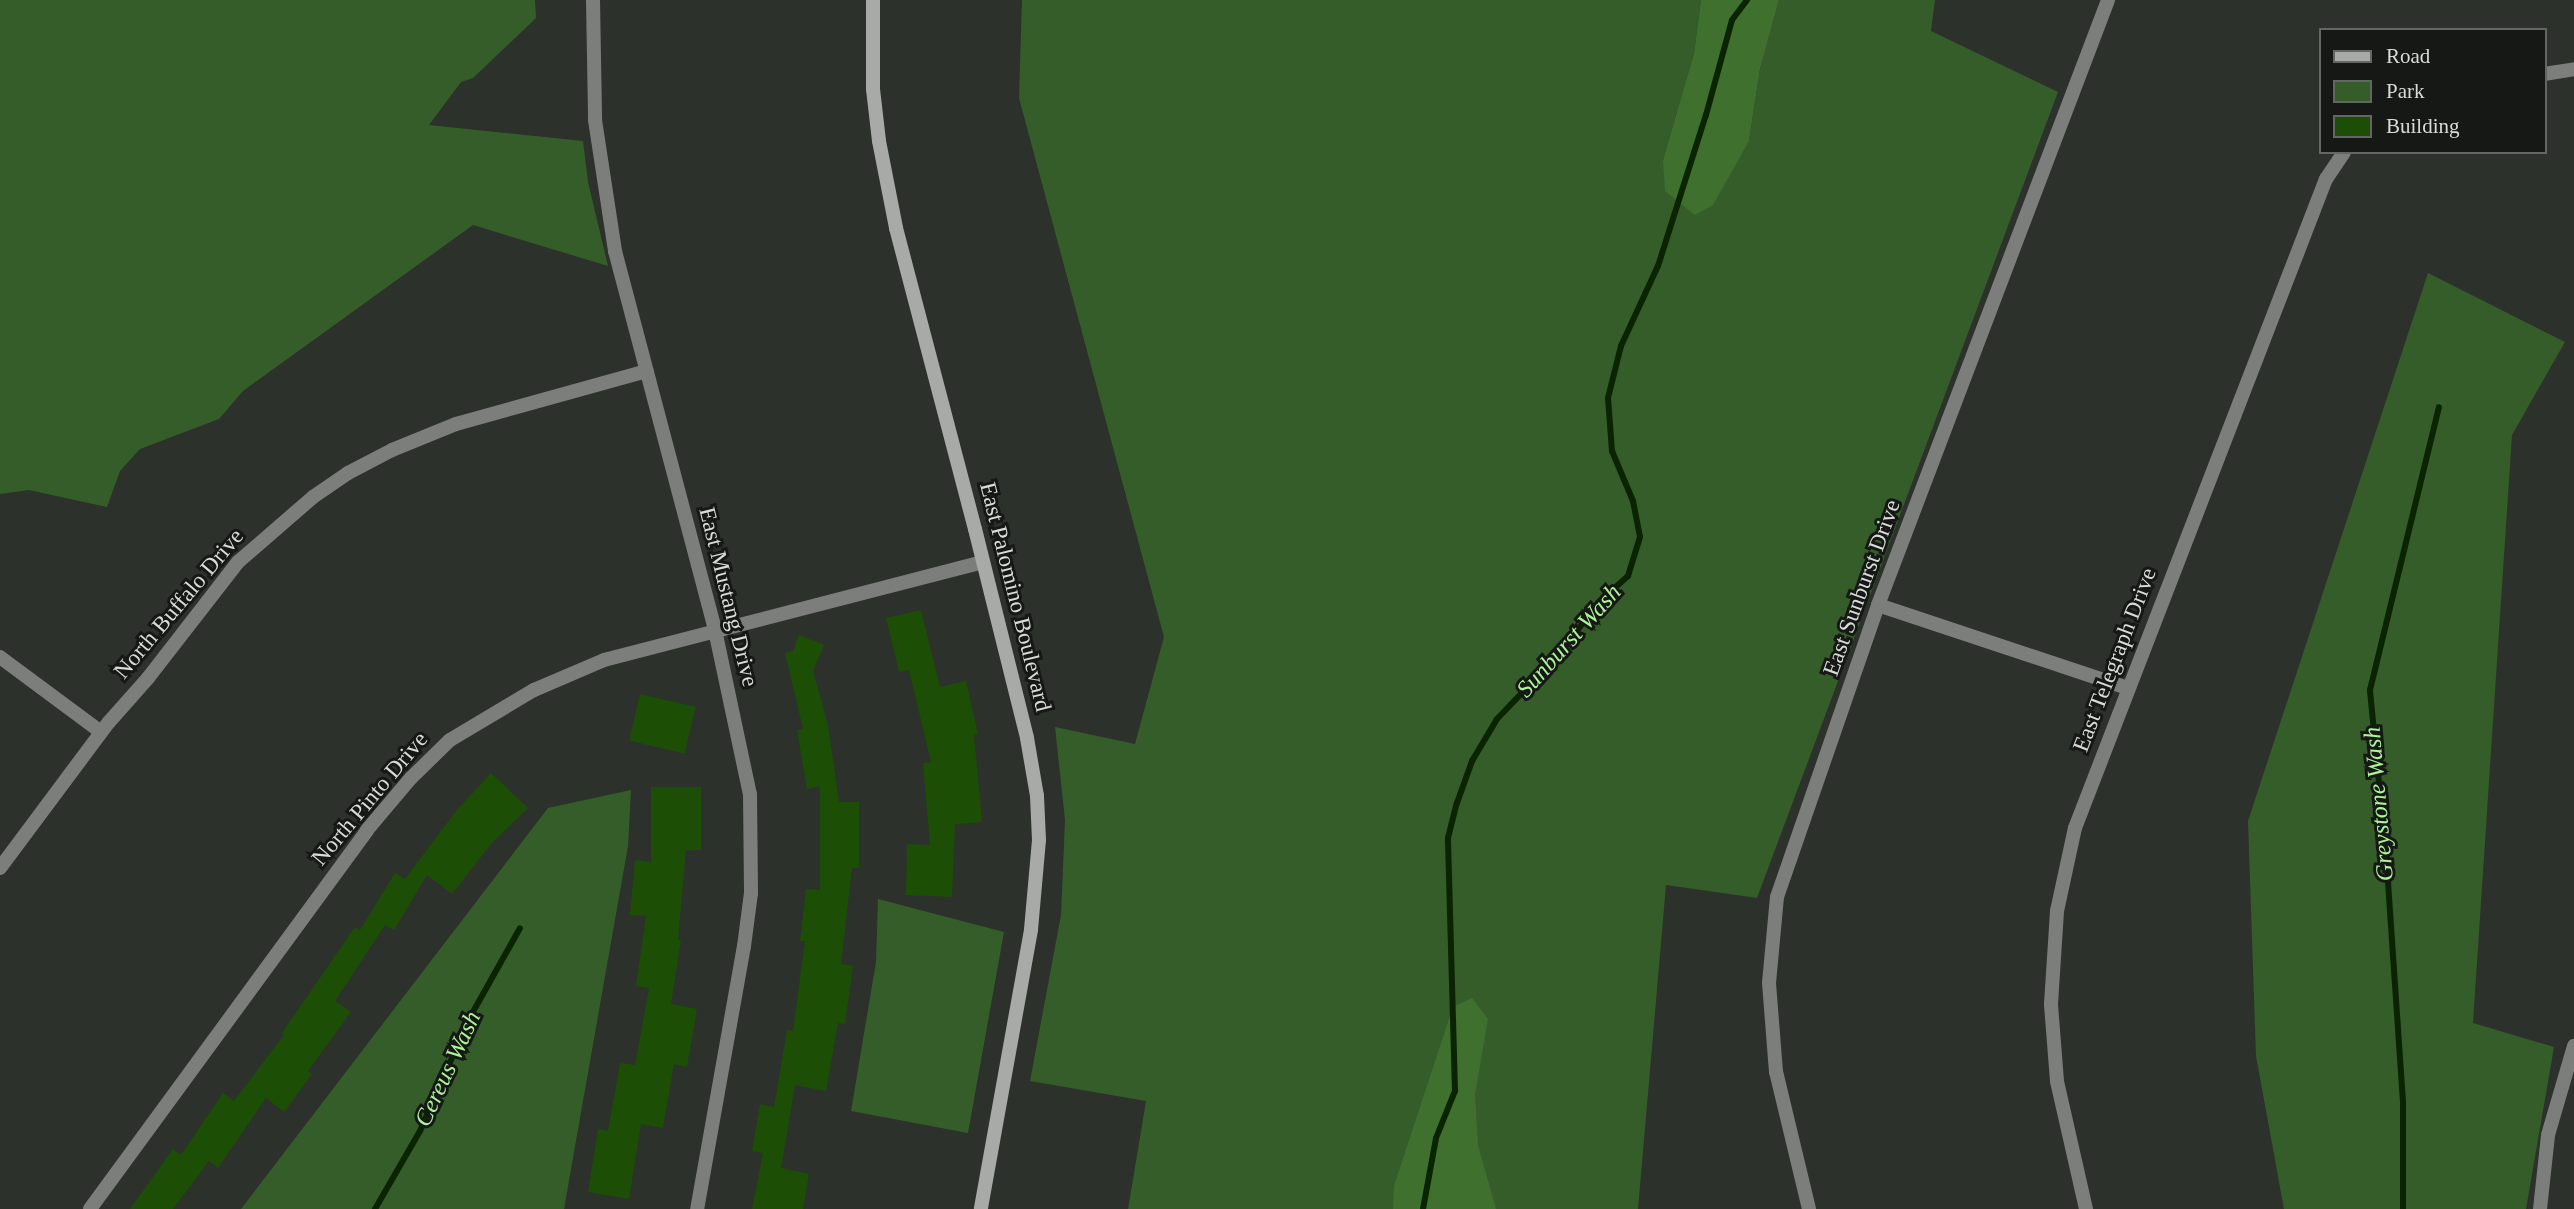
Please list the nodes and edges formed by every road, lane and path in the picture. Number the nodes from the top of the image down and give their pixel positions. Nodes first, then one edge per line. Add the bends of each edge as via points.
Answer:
1 (593, 0) edge
2 (873, 0) edge
3 (2108, 0) edge
4 (2574, 69) edge
5 (2546, 74) edge
6 (2343, 154) edge
7 (647, 371) junction
8 (983, 562) junction
9 (1878, 605) junction
10 (715, 630) junction
11 (0, 657) edge
12 (2128, 688) junction
13 (102, 732) junction
14 (0, 868) edge
15 (2574, 1046) edge
16 (90, 1209) edge
17 (697, 1209) edge
18 (981, 1209) edge
19 (1809, 1209) edge
20 (2086, 1209) edge
21 (2540, 1209) edge

1 - 7 street, East Mustang Drive via 595,120 601,169 615,251
2 - 8 street, East Palomino Boulevard via 873,89 893,216
3 - 9 street, East Sunburst Drive
4 - 5 street
6 - 12 street, East Telegraph Drive via 2326,178
7 - 10 street, East Mustang Drive
7 - 13 street, North Buffalo Drive via 456,424 348,473 276,526 238,562
8 - 10 street, North Pinto Drive
8 - 18 street, East Palomino Boulevard via 1027,738 1040,840 1031,930
9 - 12 street
9 - 19 street, East Sunburst Drive via 1777,897 1769,984 1776,1072
10 - 16 street, North Pinto Drive via 604,660 534,690 450,740 367,830
10 - 17 street, East Mustang Drive via 750,794 751,893
11 - 13 street
12 - 20 street, East Telegraph Drive via 2076,828 2056,925 2050,1004 2057,1081
13 - 14 street, North Buffalo Drive
15 - 21 street via 2548,1135

